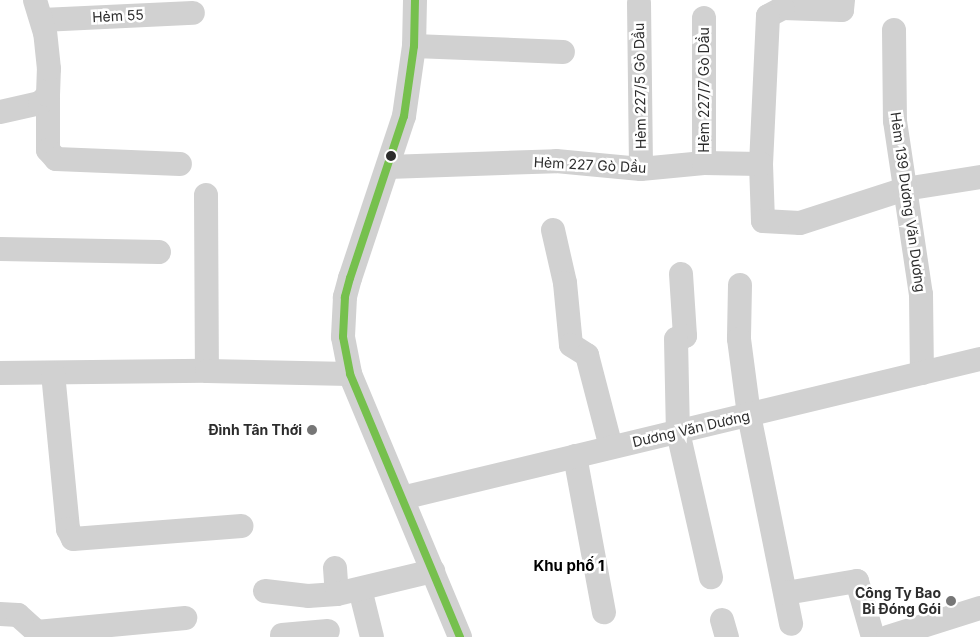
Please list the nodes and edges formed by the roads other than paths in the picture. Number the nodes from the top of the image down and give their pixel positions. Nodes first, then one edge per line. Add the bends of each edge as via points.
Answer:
1 (415, 0) edge
2 (843, 0) edge
3 (640, 3) dead end
4 (38, 10) edge
5 (194, 13) dead end
6 (704, 18) dead end
7 (894, 30) dead end
8 (414, 46) junction
9 (563, 52) dead end
10 (48, 95) junction
11 (0, 112) edge
12 (704, 163) junction
13 (180, 164) dead end
14 (761, 164) junction
15 (388, 167) junction
16 (641, 169) junction
17 (980, 178) edge
18 (905, 189) junction
19 (206, 195) dead end
20 (553, 230) dead end
21 (0, 249) edge
22 (159, 252) dead end
23 (681, 274) dead end
24 (740, 285) dead end
25 (980, 359) edge
26 (207, 371) junction
27 (0, 373) edge
28 (53, 373) junction
29 (922, 373) junction
30 (350, 374) junction
31 (749, 415) junction
32 (678, 432) junction
33 (612, 447) junction
34 (575, 456) junction
35 (402, 498) junction
36 (242, 526) dead end
37 (335, 568) dead end
38 (433, 571) junction
39 (710, 577) dead end
40 (360, 589) junction
41 (265, 590) dead end
42 (786, 593) junction
43 (330, 595) junction
44 (980, 608) edge
45 (604, 612) dead end
46 (0, 614) edge
47 (184, 618) dead end
48 (791, 624) dead end
49 (328, 634) edge
50 (282, 635) dead end
51 (372, 637) edge
52 (460, 637) edge
53 (873, 637) edge
54 (888, 637) edge

1 - 8 street
2 - 14 street via 842,10 783,8 768,16
3 - 16 street, Hẻm 227/5 Gò Dầu
4 - 5 street, Hẻm 55
4 - 10 street via 50,69
6 - 12 street, Hẻm 227/7 Gò Dầu
7 - 18 street, Hẻm 139 Dương Văn Dương via 895,122
8 - 9 street
8 - 15 street via 404,116
10 - 11 street via 40,104
10 - 13 street via 48,150 56,159
12 - 14 street, Hẻm 227 Gò Dầu
12 - 16 street, Hẻm 227 Gò Dầu
14 - 18 street via 763,221 800,223
15 - 16 street, Hẻm 227 Gò Dầu via 556,161
15 - 30 street via 345,298 343,337
17 - 18 street
18 - 29 street, Hẻm 139 Dương Văn Dương via 921,294
19 - 26 street
20 - 33 street via 565,283 571,345 587,355
21 - 22 street
23 - 32 street via 685,336 676,339
24 - 31 street via 740,339
25 - 29 street, Dương Văn Dương
26 - 28 street
26 - 30 street
27 - 28 street
28 - 36 street via 68,529 73,539
29 - 31 street, Dương Văn Dương
30 - 35 street
31 - 32 street, Dương Văn Dương
31 - 42 street
32 - 33 street, Dương Văn Dương
32 - 39 street
33 - 34 street, Dương Văn Dương
34 - 35 street, Dương Văn Dương
34 - 45 street
35 - 38 street
37 - 43 street
38 - 40 street
38 - 52 street
40 - 43 street
40 - 51 street
41 - 43 street
42 - 48 street
42 - 53 street via 857,580
43 - 49 street
44 - 54 street
46 - 47 street via 18,615 37,632
49 - 50 street

